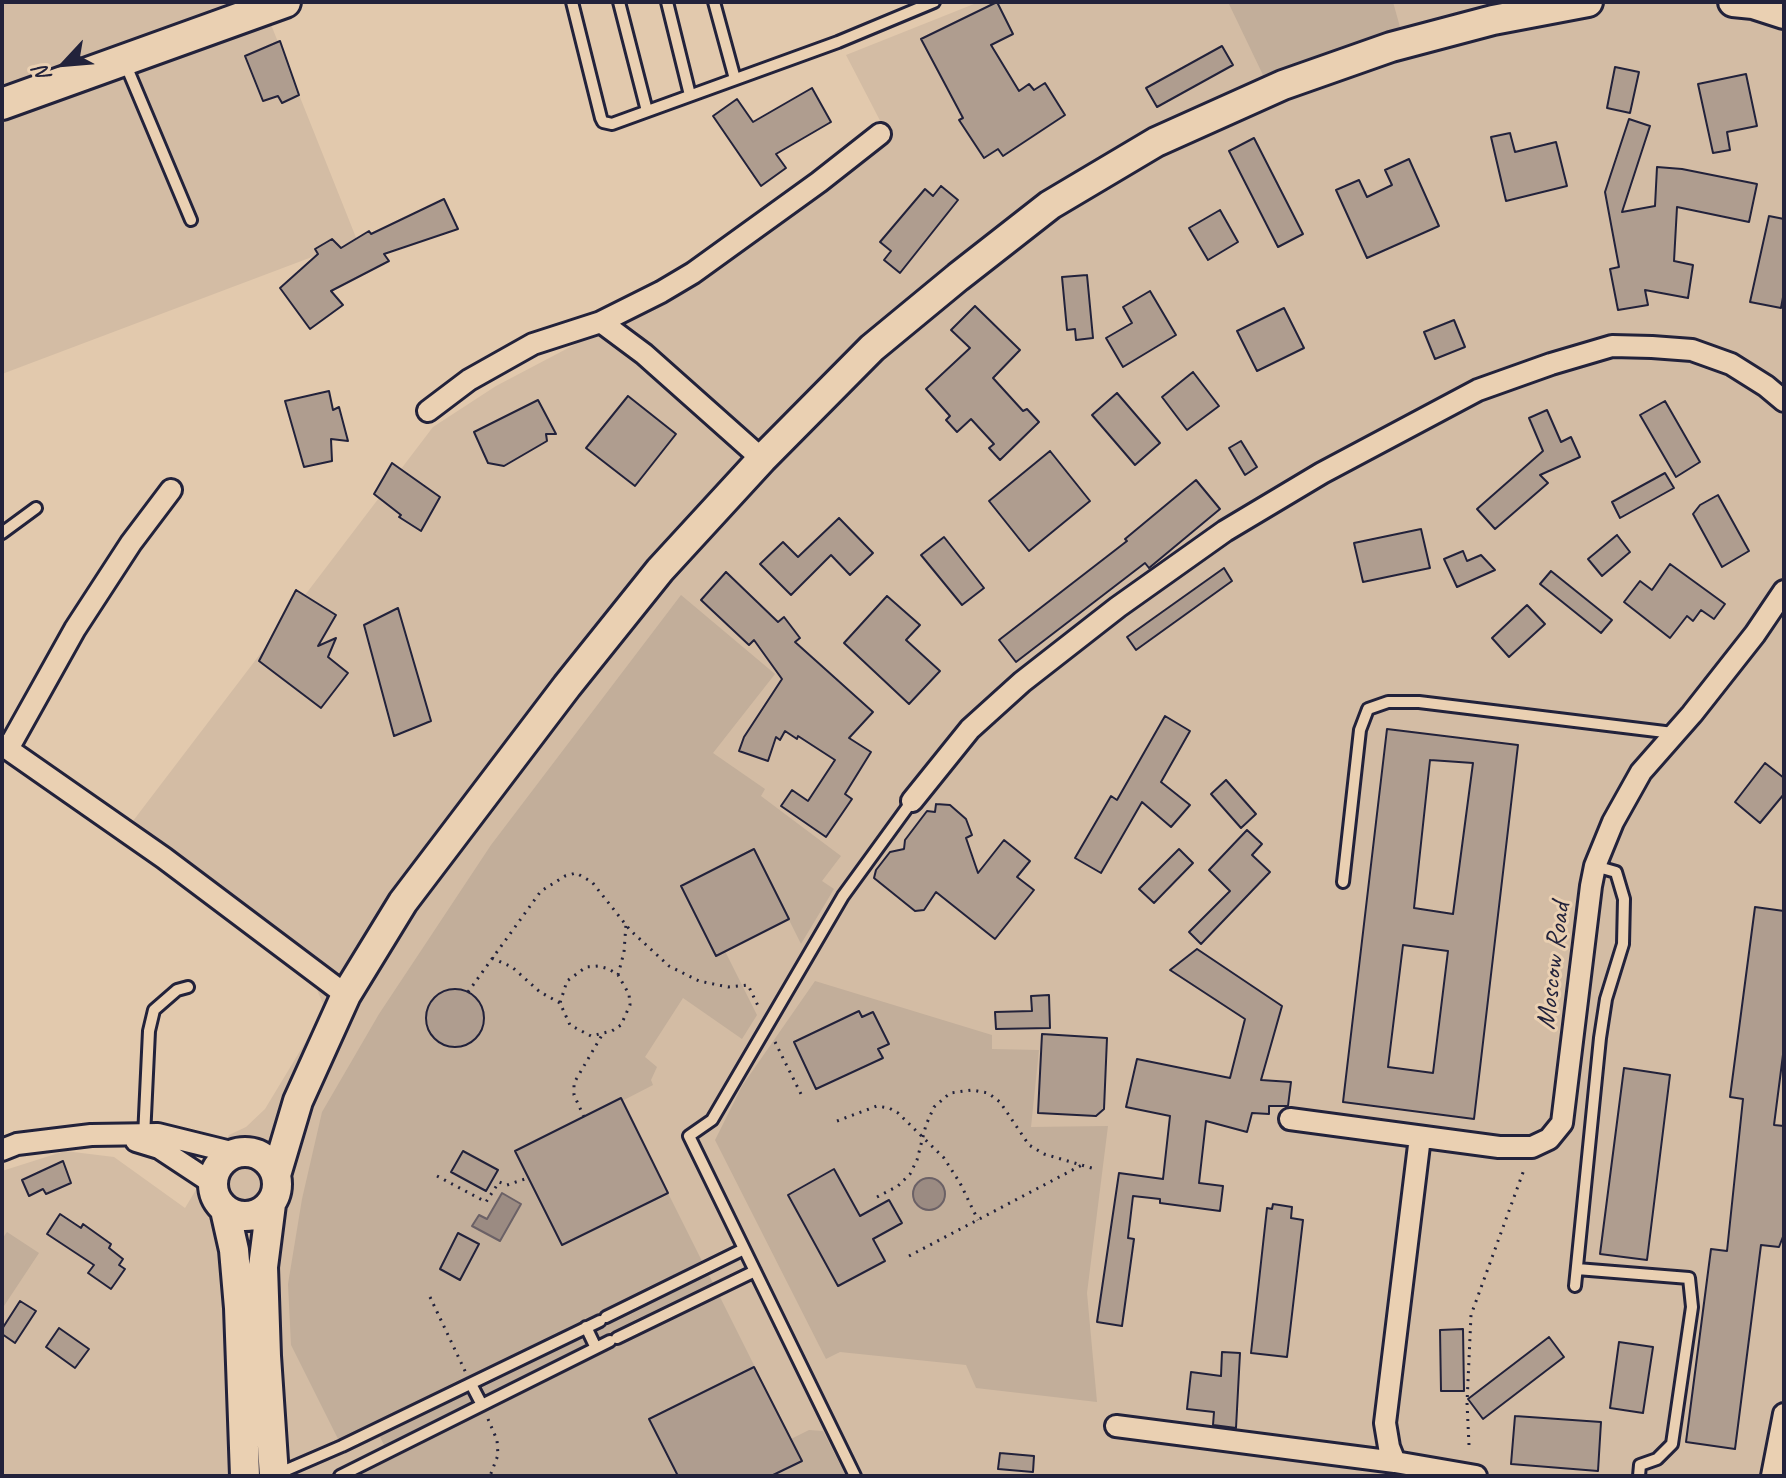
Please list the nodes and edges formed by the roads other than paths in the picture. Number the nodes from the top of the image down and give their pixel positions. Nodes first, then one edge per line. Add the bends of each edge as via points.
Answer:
1 (284, 2) edge
2 (572, 2) edge
3 (619, 2) edge
4 (667, 2) edge
5 (714, 2) edge
6 (934, 2) edge
7 (1588, 2) edge
8 (1733, 2) edge
9 (1784, 14) edge
10 (124, 61) junction
11 (735, 79) junction
12 (690, 95) junction
13 (2, 104) edge
14 (647, 111) junction
15 (880, 134) dead end
16 (191, 220) dead end
17 (601, 322) junction
18 (1784, 401) edge
19 (428, 411) dead end
20 (762, 459) junction
21 (171, 490) dead end
22 (36, 508) dead end
23 (2, 533) edge
24 (1784, 591) edge
25 (1675, 733) junction
26 (5, 747) edge
27 (912, 801) joint
28 (1595, 866) junction
29 (1343, 882) dead end
30 (188, 987) dead end
31 (346, 995) junction
32 (298, 1101) junction
33 (1290, 1119) dead end
34 (1420, 1137) junction
35 (144, 1139) junction
36 (2, 1150) edge
37 (240, 1152) junction
38 (276, 1175) junction
39 (212, 1183) junction
40 (271, 1204) junction
41 (225, 1210) junction
42 (744, 1249) junction
43 (1577, 1269) junction
44 (755, 1271) junction
45 (1575, 1286) dead end
46 (586, 1327) junction
47 (596, 1348) junction
48 (471, 1384) junction
49 (482, 1405) junction
50 (1784, 1414) edge
51 (1116, 1426) dead end
52 (1395, 1462) junction
53 (1436, 1474) edge
54 (245, 1476) edge
55 (268, 1476) edge
56 (274, 1476) edge
57 (340, 1476) edge
58 (855, 1476) edge
59 (1476, 1476) edge
60 (1639, 1476) edge
61 (1772, 1476) edge

1 - 10 main road
2 - 14 lane via 603,122 612,124
3 - 14 lane
4 - 12 lane
5 - 11 lane
6 - 11 lane
7 - 20 street via 1391,47 1283,85 1156,142 1050,205 958,277 872,348
8 - 9 street
10 - 13 main road
10 - 16 lane
11 - 12 lane
12 - 14 lane
15 - 17 street via 693,273
17 - 19 street via 533,344 469,380
17 - 20 street
18 - 27 street via 1731,364 1692,350 1652,347 1612,346 1478,390 1225,531 1118,607 970,729
20 - 31 street via 660,570 567,686 403,902
21 - 26 street via 75,629
22 - 23 lane
24 - 25 street, Moscow Road
25 - 28 street, Moscow Road via 1641,772
25 - 29 lane via 1419,702 1388,702 1368,709 1360,730
26 - 31 street
27 - 42 lane via 843,896 712,1120 689,1136
28 - 34 street, Moscow Road via 1562,1123 1549,1139 1532,1147
28 - 43 lane via 1616,872 1624,899 1623,944 1600,1038
30 - 35 lane via 154,1010
31 - 32 street
32 - 37 street
32 - 38 street
33 - 34 street
34 - 52 street via 1385,1423
35 - 36 street via 91,1135
35 - 37 street via 158,1134
35 - 39 street
37 - 38 street via 265,1158
37 - 39 street via 220,1163
38 - 40 street
39 - 41 street
40 - 41 street via 245,1217
40 - 56 street via 263,1267
41 - 54 street via 239,1308
42 - 44 lane
42 - 46 lane
43 - 45 lane
43 - 60 lane via 1689,1278 1692,1307 1672,1444 1657,1459 1640,1465
44 - 47 lane
44 - 58 lane
46 - 47 lane
46 - 48 lane
47 - 49 lane
48 - 49 lane
48 - 56 lane
49 - 57 lane
50 - 61 street
51 - 52 street
52 - 53 street
53 - 59 street
55 - 56 lane

